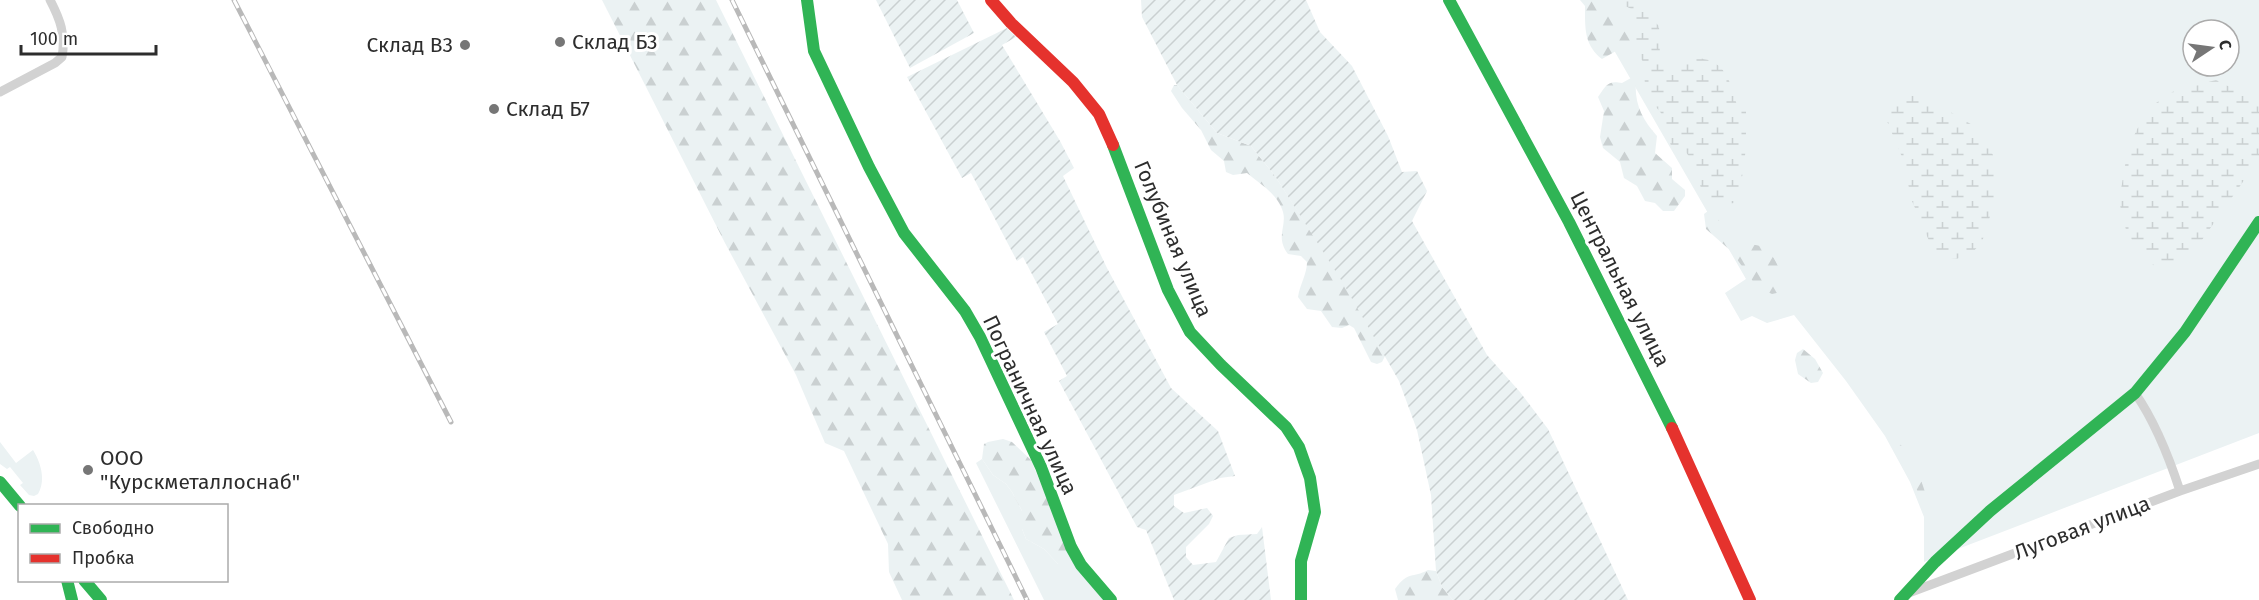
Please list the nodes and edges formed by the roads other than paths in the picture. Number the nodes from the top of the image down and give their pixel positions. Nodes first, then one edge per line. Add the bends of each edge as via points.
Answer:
1 (50, 0) edge
2 (807, 0) edge
3 (991, 0) edge
4 (1449, 0) edge
5 (0, 92) edge
6 (2259, 222) edge
7 (2135, 393) junction
8 (2259, 464) edge
9 (0, 482) edge
10 (2180, 491) junction
11 (18, 504) edge
12 (68, 582) edge
13 (85, 582) edge
14 (1903, 597) edge
15 (96, 599) edge
16 (72, 600) edge
17 (1112, 600) edge
18 (1301, 600) edge
19 (1750, 600) edge

1 - 5 street via 64,33 62,57
2 - 17 street, Пограничная улица via 814,51 869,167 904,233 980,337 1041,467 1071,547 1081,565
3 - 18 street, Голубиная улица via 1073,82 1099,114 1168,290 1190,332 1286,427 1299,447 1310,478 1315,512 1301,561
4 - 19 street, Центральная улица via 1548,179 1649,379
6 - 7 street via 2176,344
7 - 10 street via 2168,454
7 - 14 street via 1990,511
8 - 10 street, Луговая улица
9 - 11 street
10 - 14 street, Луговая улица
12 - 16 street
13 - 15 street

